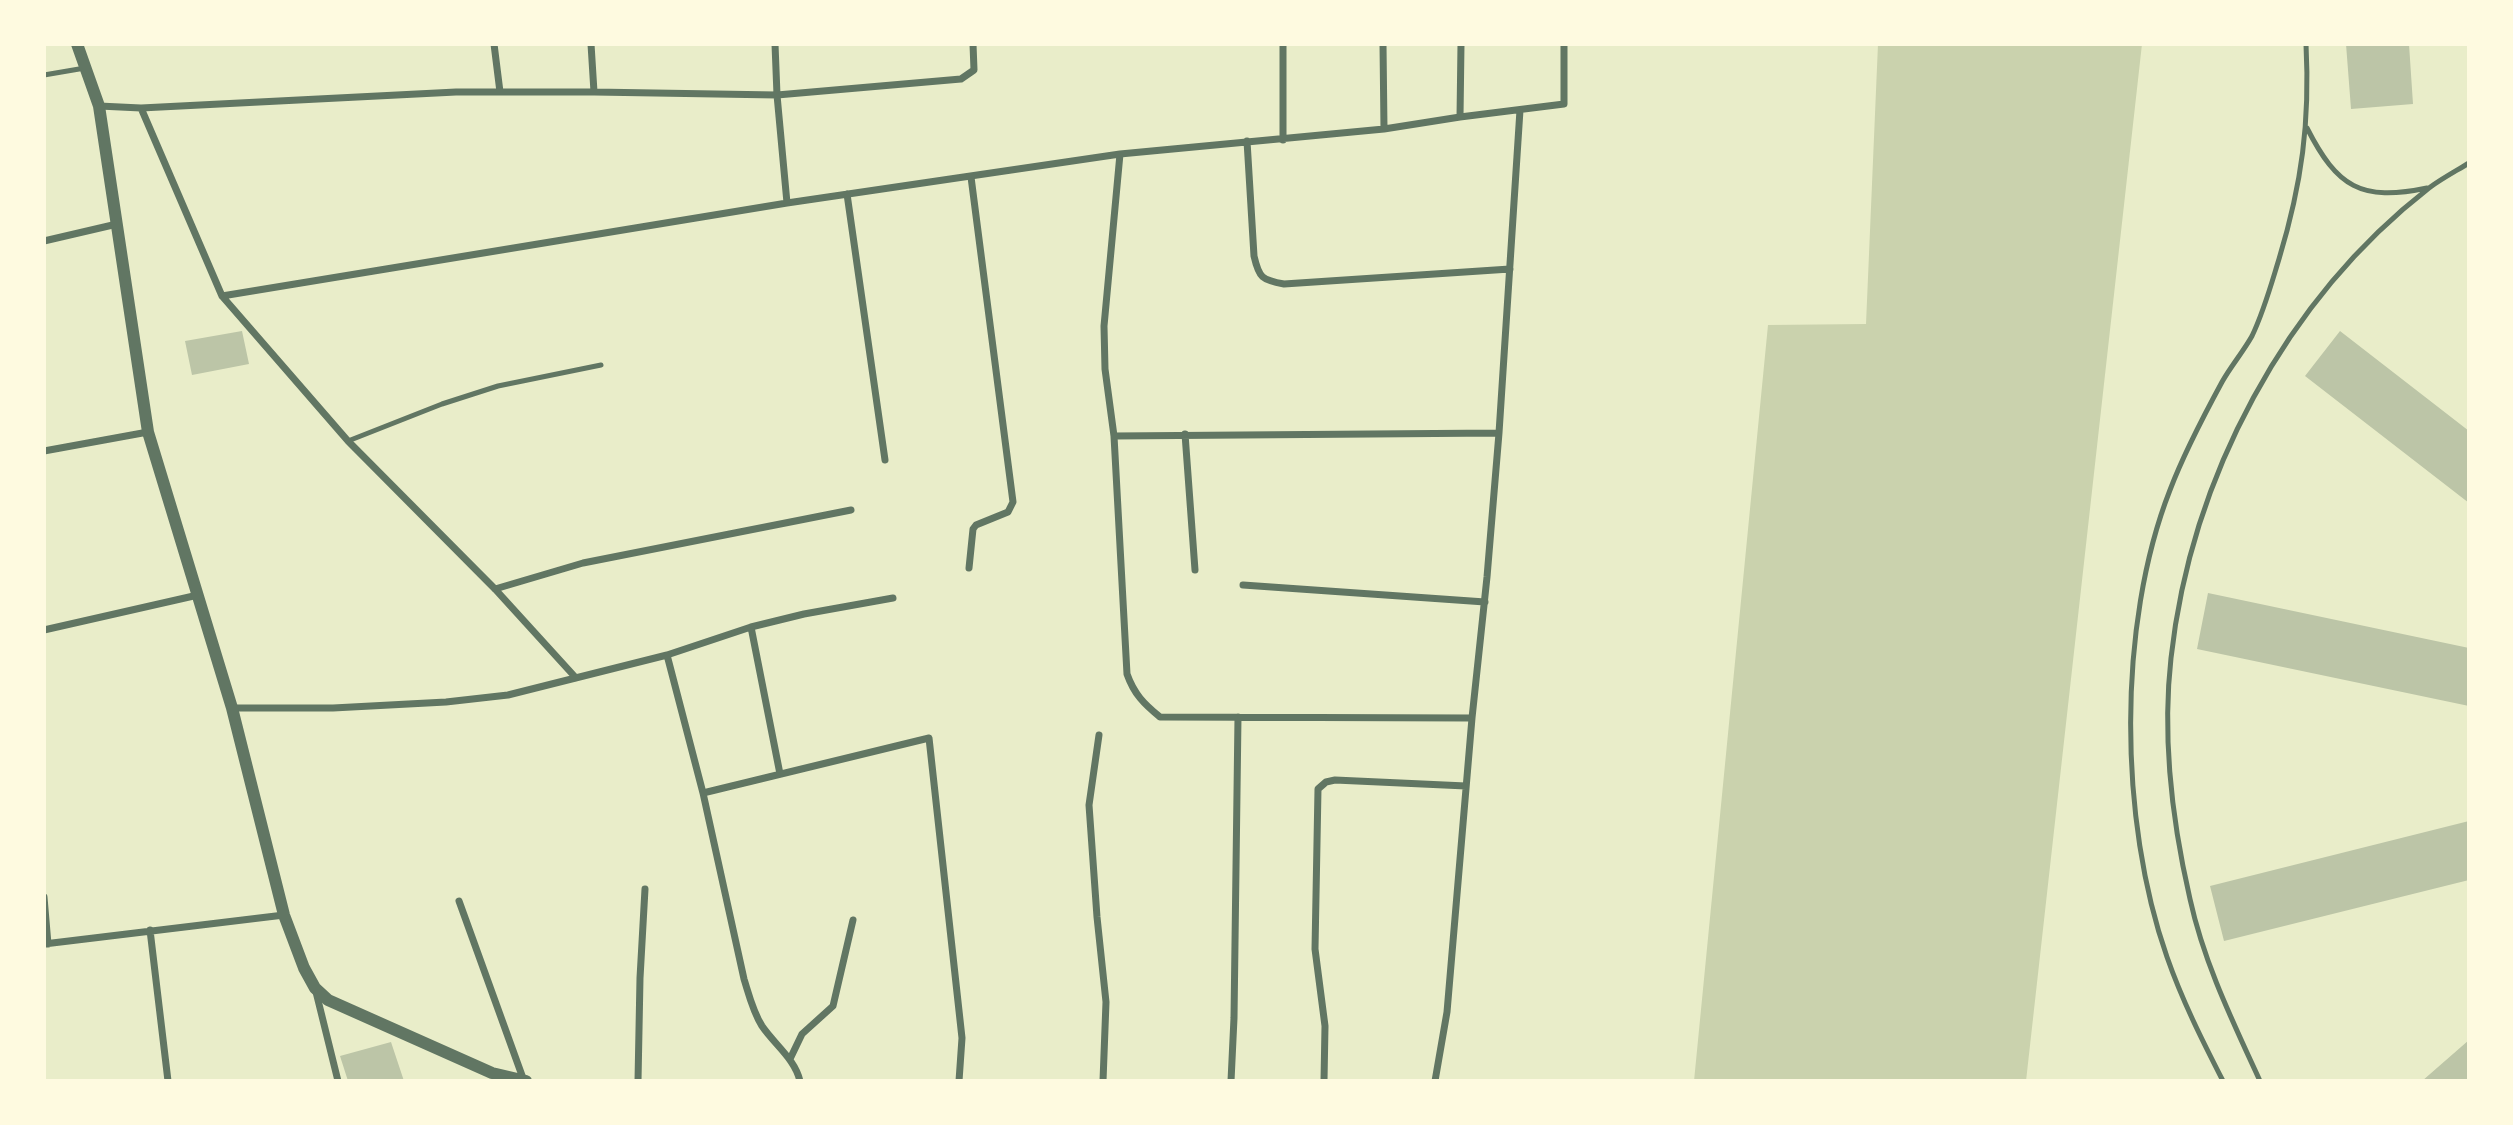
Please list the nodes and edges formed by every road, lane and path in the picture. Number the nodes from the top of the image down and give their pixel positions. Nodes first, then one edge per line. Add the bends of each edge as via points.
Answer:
1 (77, 44) edge
2 (494, 44) edge
3 (591, 44) edge
4 (775, 44) edge
5 (973, 44) edge
6 (1283, 44) edge
7 (1383, 44) edge
8 (1461, 44) edge
9 (1564, 44) edge
10 (2306, 44) edge
11 (85, 68) junction
12 (44, 75) edge
13 (500, 92) junction
14 (594, 92) junction
15 (777, 95) junction
16 (99, 106) junction
17 (141, 108) junction
18 (1520, 110) junction
19 (1460, 117) junction
20 (2306, 126) junction
21 (1384, 129) junction
22 (1283, 140) junction
23 (1247, 141) junction
24 (1120, 154) junction
25 (2469, 163) edge
26 (971, 177) junction
27 (2430, 188) junction
28 (847, 194) junction
29 (788, 203) junction
30 (117, 224) junction
31 (44, 241) edge
32 (1510, 270) junction
33 (222, 296) junction
34 (601, 365) dead end
35 (148, 432) junction
36 (1499, 433) junction
37 (1185, 434) junction
38 (1114, 436) junction
39 (348, 441) junction
40 (44, 451) edge
41 (885, 460) dead end
42 (851, 510) dead end
43 (969, 568) dead end
44 (1195, 570) dead end
45 (1243, 585) dead end
46 (495, 589) junction
47 (198, 595) junction
48 (893, 598) dead end
49 (1485, 602) junction
50 (751, 627) junction
51 (44, 630) edge
52 (667, 655) junction
53 (576, 678) junction
54 (232, 708) junction
55 (1238, 717) junction
56 (1472, 718) junction
57 (1099, 735) dead end
58 (780, 774) junction
59 (1466, 786) junction
60 (703, 793) junction
61 (645, 889) dead end
62 (44, 897) edge
63 (459, 901) dead end
64 (284, 915) junction
65 (853, 920) dead end
66 (150, 930) junction
67 (46, 944) edge
68 (315, 988) junction
69 (790, 1059) junction
70 (491, 1077) edge
71 (168, 1081) edge
72 (338, 1081) edge
73 (525, 1081) edge
74 (638, 1081) edge
75 (800, 1081) edge
76 (959, 1081) edge
77 (1103, 1081) edge
78 (1231, 1081) edge
79 (1325, 1081) edge
80 (1435, 1081) edge
81 (2223, 1081) edge
82 (2260, 1081) edge

1 - 11 street
2 - 13 street
3 - 14 street
4 - 15 street
5 - 15 street via 974,71 961,79
6 - 22 street
7 - 21 street
8 - 19 street
9 - 18 street via 1563,104
10 - 20 lane
11 - 12 lane
11 - 16 street
13 - 14 street
13 - 17 street
14 - 15 street
15 - 29 street
16 - 17 street
16 - 30 street
17 - 33 street
18 - 19 street
18 - 32 street
19 - 21 street
20 - 27 lane via 2330,166 2363,191 2383,195
20 - 81 lane via 2297,190 2265,306 2195,433 2169,491 2149,555 2132,685 2136,825 2145,877 2166,955
21 - 22 street
22 - 23 street
23 - 24 street
23 - 32 street via 1254,256 1265,281 1284,284
24 - 26 street
24 - 38 street via 1104,326
25 - 27 lane
26 - 28 street
26 - 43 street via 1013,502 1008,512 973,529
27 - 82 lane via 2330,285 2254,395 2209,493 2179,598 2168,720 2180,848 2202,946
28 - 29 street
28 - 41 street
29 - 33 street
30 - 31 street
30 - 35 street
32 - 36 street
33 - 39 street
34 - 39 lane via 498,386
35 - 40 street
35 - 47 street
36 - 37 street
36 - 49 street
37 - 38 street
37 - 44 street
38 - 55 street via 1127,674 1134,691 1160,717
39 - 46 street
42 - 46 street via 583,563
45 - 49 street
46 - 53 street
47 - 51 street
47 - 54 street
48 - 50 street
49 - 56 street
50 - 52 street
50 - 58 street
52 - 53 street
52 - 60 street
53 - 54 street via 508,695 446,702
54 - 64 street
55 - 56 street
55 - 78 street
56 - 59 street
57 - 77 street via 1089,805 1106,1002
58 - 60 street
58 - 76 street via 929,738 962,1038
59 - 79 street via 1335,780 1318,789 1315,948 1325,1026
59 - 80 street via 1447,1012
60 - 69 street via 753,1007
61 - 74 street
62 - 67 street
63 - 73 street
64 - 66 street
64 - 68 street
65 - 69 street via 832,1006 802,1034
66 - 67 street
66 - 71 street
68 - 70 street via 328,1000
68 - 72 street
69 - 75 street
70 - 73 street

